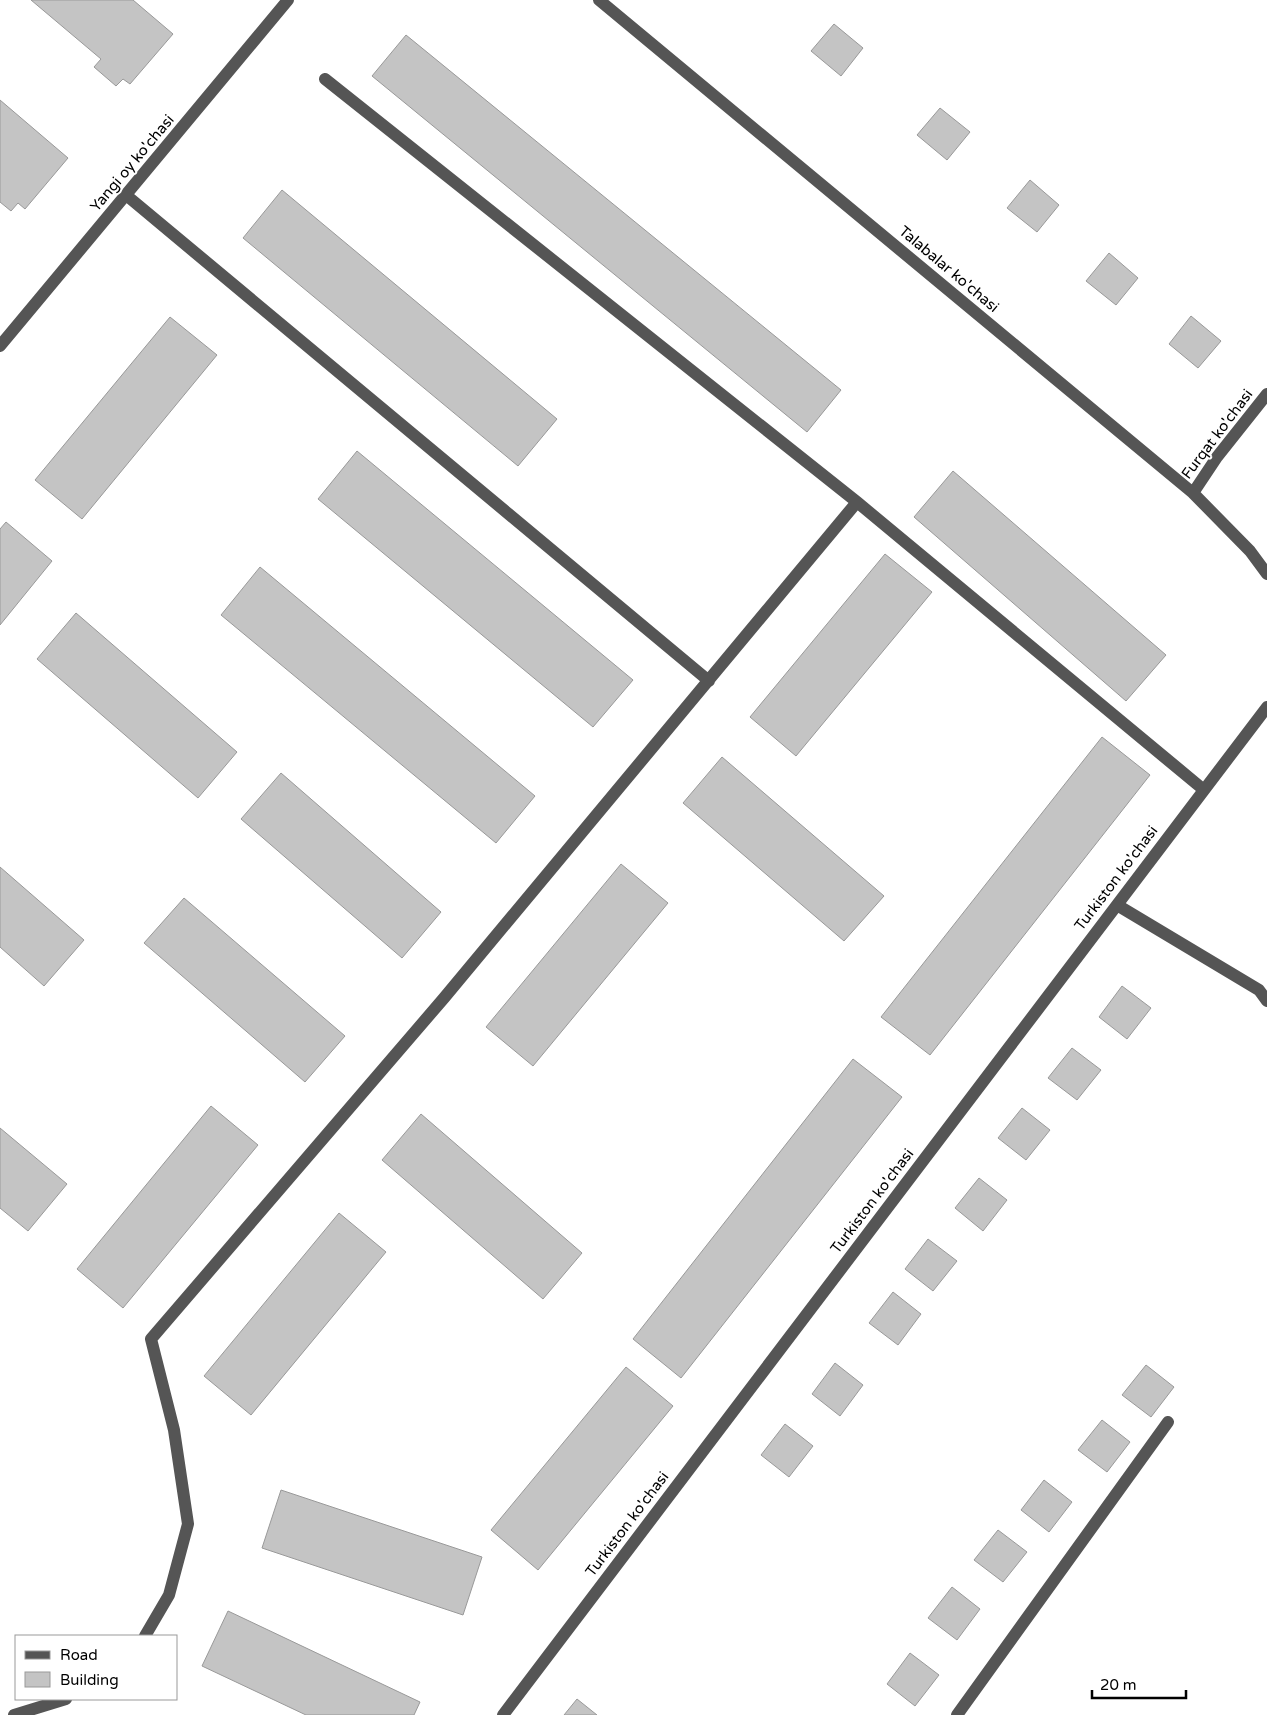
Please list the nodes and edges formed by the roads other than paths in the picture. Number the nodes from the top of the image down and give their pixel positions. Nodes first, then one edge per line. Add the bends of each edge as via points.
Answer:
1 (288, 0) edge
2 (599, 0) edge
3 (325, 79) dead end
4 (126, 195) junction
5 (0, 346) edge
6 (1267, 394) edge
7 (1193, 493) junction
8 (857, 502) junction
9 (1267, 574) edge
10 (708, 681) junction
11 (1267, 707) edge
12 (1204, 790) junction
13 (1116, 905) junction
14 (1267, 1001) edge
15 (1168, 1422) dead end
16 (146, 1635) edge
17 (63, 1700) edge
18 (14, 1715) edge
19 (503, 1715) edge
20 (957, 1715) edge

1 - 4 street, Yangi oy ko'chasi
2 - 7 street, Talabalar ko'chasi
3 - 8 street
4 - 5 street, Yangi oy ko'chasi
4 - 10 street
6 - 7 street, Furqat ko'chasi
7 - 9 street, Talabalar ko'chasi via 1250,550
8 - 10 street
8 - 12 street
10 - 16 street via 444,998 151,1339 174,1430 188,1524 169,1595
11 - 12 street, Turkiston ko'chasi
12 - 13 street, Turkiston ko'chasi
13 - 14 street via 1259,990
13 - 19 street, Turkiston ko'chasi
15 - 20 street
17 - 18 street

